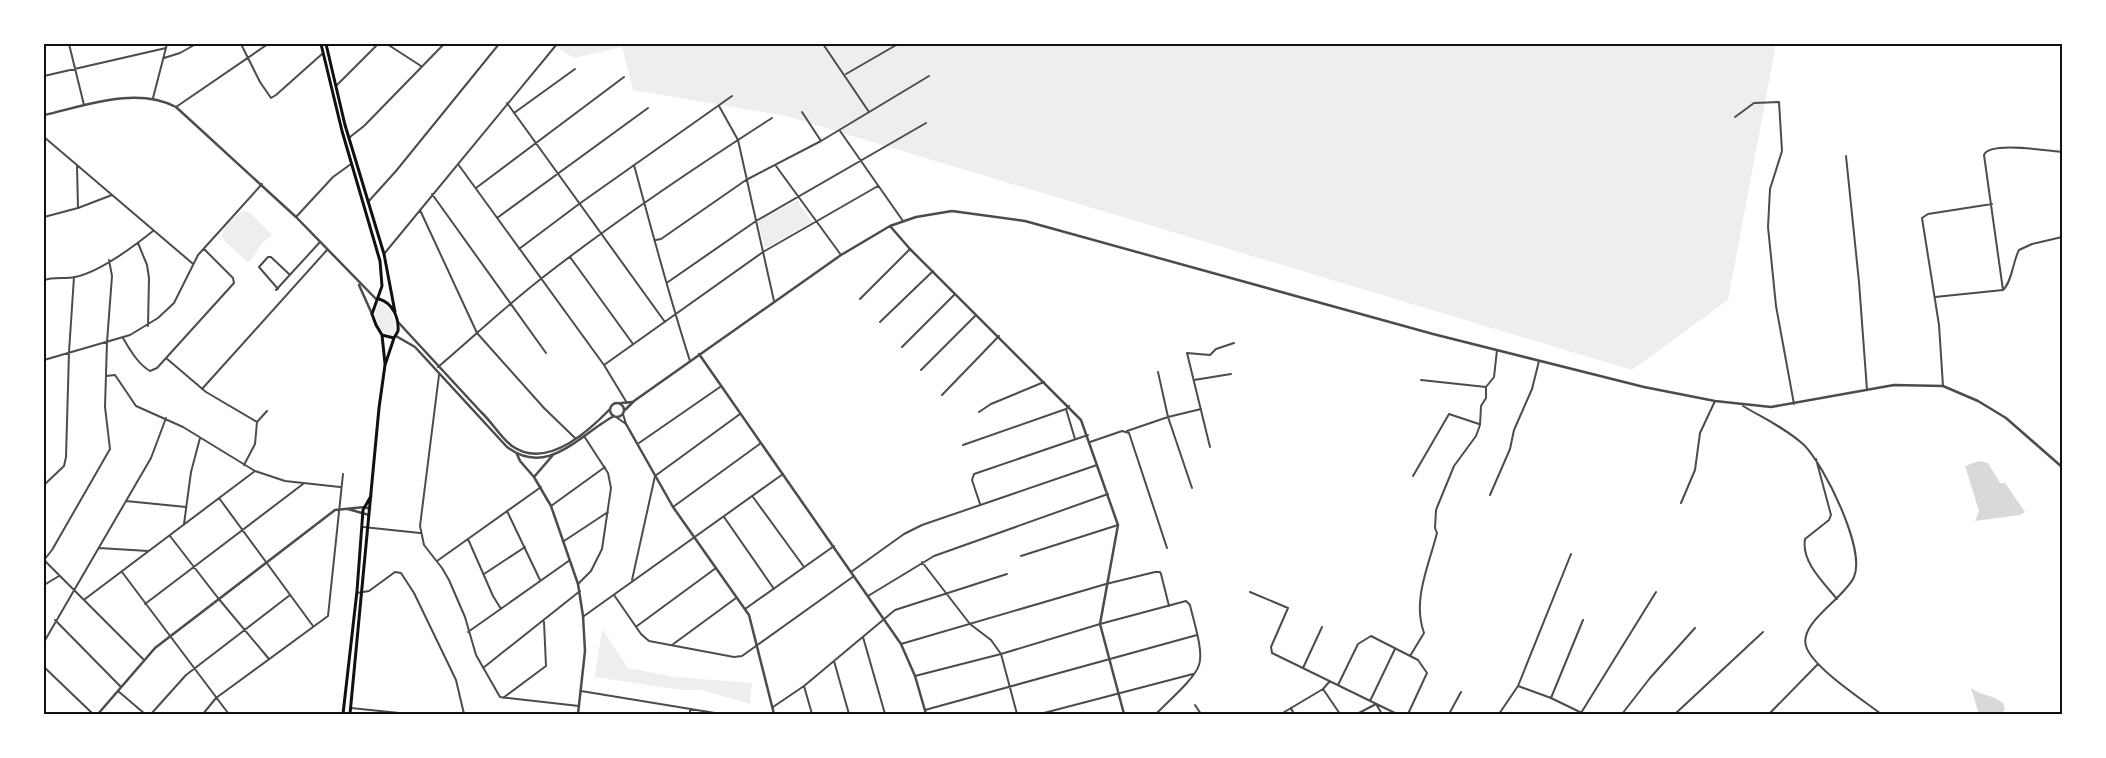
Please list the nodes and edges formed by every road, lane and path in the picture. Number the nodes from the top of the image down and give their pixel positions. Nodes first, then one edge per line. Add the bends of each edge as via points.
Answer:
1 (69, 44) edge
2 (167, 44) edge
3 (196, 44) edge
4 (241, 44) edge
5 (268, 44) edge
6 (321, 44) edge
7 (326, 44) edge
8 (378, 44) edge
9 (386, 44) edge
10 (444, 44) edge
11 (499, 44) edge
12 (557, 44) edge
13 (825, 44) edge
14 (898, 44) edge
15 (166, 48) junction
16 (324, 52) junction
17 (248, 56) junction
18 (164, 58) junction
19 (421, 66) junction
20 (75, 69) junction
21 (575, 69) dead end
22 (845, 74) junction
23 (44, 76) edge
24 (929, 76) dead end
25 (624, 77) dead end
26 (337, 85) junction
27 (732, 96) dead end
28 (152, 98) junction
29 (507, 102) junction
30 (84, 106) junction
31 (719, 106) junction
32 (176, 107) junction
33 (648, 108) dead end
34 (802, 112) dead end
35 (869, 112) junction
36 (514, 113) junction
37 (44, 115) edge
38 (1735, 117) dead end
39 (772, 118) dead end
40 (926, 123) dead end
41 (839, 130) junction
42 (44, 136) edge
43 (349, 138) junction
44 (738, 140) junction
45 (821, 141) junction
46 (536, 143) junction
47 (2062, 152) edge
48 (1846, 156) dead end
49 (858, 161) junction
50 (351, 164) junction
51 (458, 164) junction
52 (77, 165) junction
53 (634, 165) junction
54 (776, 166) junction
55 (558, 174) junction
56 (746, 180) junction
57 (262, 184) junction
58 (878, 186) junction
59 (476, 188) junction
60 (432, 194) junction
61 (112, 195) junction
62 (798, 197) junction
63 (367, 203) junction
64 (645, 203) junction
65 (580, 204) junction
66 (1992, 204) junction
67 (78, 208) junction
68 (420, 210) junction
69 (44, 217) edge
70 (296, 217) junction
71 (497, 218) junction
72 (756, 221) junction
73 (817, 222) junction
74 (902, 222) junction
75 (890, 226) junction
76 (153, 231) junction
77 (602, 234) junction
78 (2062, 237) edge
79 (656, 240) junction
80 (320, 242) junction
81 (138, 243) junction
82 (204, 249) junction
83 (519, 249) junction
84 (910, 249) junction
85 (327, 250) junction
86 (763, 252) junction
87 (384, 254) junction
88 (840, 255) junction
89 (570, 258) junction
90 (109, 260) junction
91 (192, 263) junction
92 (933, 271) junction
93 (290, 275) junction
94 (74, 277) junction
95 (541, 279) junction
96 (44, 280) edge
97 (357, 282) junction
98 (668, 282) junction
99 (2004, 290) junction
100 (955, 294) junction
101 (1935, 297) junction
102 (860, 299) dead end
103 (378, 300) junction
104 (774, 301) junction
105 (510, 306) junction
106 (372, 314) junction
107 (675, 314) junction
108 (396, 315) junction
109 (976, 315) junction
110 (398, 322) junction
111 (665, 322) junction
112 (880, 322) dead end
113 (148, 326) junction
114 (477, 333) junction
115 (382, 334) junction
116 (999, 336) junction
117 (395, 337) junction
118 (123, 338) junction
119 (106, 342) junction
120 (1234, 343) dead end
121 (633, 344) junction
122 (902, 347) dead end
123 (1497, 350) junction
124 (69, 352) junction
125 (546, 352) dead end
126 (699, 354) junction
127 (166, 358) junction
128 (44, 360) edge
129 (1539, 360) junction
130 (690, 361) junction
131 (385, 365) junction
132 (604, 365) junction
133 (438, 367) junction
134 (921, 370) dead end
135 (1158, 372) dead end
136 (1230, 374) dead end
137 (439, 375) junction
138 (106, 376) junction
139 (1194, 380) junction
140 (1421, 380) dead end
141 (1044, 382) junction
142 (1943, 386) junction
143 (720, 387) junction
144 (1486, 387) junction
145 (202, 389) junction
146 (1867, 390) junction
147 (942, 395) dead end
148 (634, 401) junction
149 (1715, 401) junction
150 (626, 402) junction
151 (621, 403) junction
152 (1794, 404) junction
153 (1069, 406) junction
154 (1743, 406) junction
155 (610, 409) junction
156 (1066, 409) junction
157 (1201, 409) junction
158 (625, 410) junction
159 (267, 411) dead end
160 (979, 412) dead end
161 (623, 414) junction
162 (740, 414) junction
163 (485, 416) junction
164 (1168, 416) junction
165 (615, 417) junction
166 (166, 418) junction
167 (481, 420) junction
168 (257, 422) junction
169 (626, 424) junction
170 (1480, 424) junction
171 (1126, 430) junction
172 (1088, 435) junction
173 (584, 436) junction
174 (200, 438) junction
175 (575, 438) junction
176 (1075, 439) junction
177 (1090, 442) junction
178 (639, 443) junction
179 (761, 443) junction
180 (963, 445) dead end
181 (1210, 447) dead end
182 (518, 454) junction
183 (553, 455) junction
184 (1815, 458) junction
185 (244, 465) junction
186 (1098, 465) junction
187 (605, 467) junction
188 (2062, 467) edge
189 (255, 471) junction
190 (343, 474) dead end
191 (783, 474) junction
192 (655, 476) junction
193 (1414, 476) dead end
194 (534, 477) junction
195 (303, 484) junction
196 (44, 485) edge
197 (340, 487) junction
198 (541, 487) junction
199 (1192, 488) dead end
200 (372, 494) junction
201 (1108, 494) junction
202 (1490, 494) dead end
203 (753, 497) junction
204 (219, 498) junction
205 (126, 502) junction
206 (1681, 503) dead end
207 (981, 505) junction
208 (551, 506) junction
209 (186, 507) junction
210 (363, 507) junction
211 (673, 508) junction
212 (338, 509) junction
213 (347, 509) junction
214 (370, 509) junction
215 (507, 511) junction
216 (608, 511) junction
217 (362, 514) junction
218 (370, 515) junction
219 (724, 517) junction
220 (184, 525) junction
221 (1118, 525) junction
222 (363, 527) junction
223 (369, 528) junction
224 (242, 530) junction
225 (421, 534) junction
226 (170, 536) junction
227 (694, 538) junction
228 (468, 539) junction
229 (564, 542) junction
230 (834, 546) junction
231 (525, 547) junction
232 (98, 548) junction
233 (1167, 548) dead end
234 (148, 551) junction
235 (1571, 554) dead end
236 (1021, 556) dead end
237 (44, 560) edge
238 (570, 560) junction
239 (437, 561) junction
240 (266, 562) junction
241 (922, 562) junction
242 (194, 566) junction
243 (804, 567) junction
244 (716, 568) junction
245 (122, 572) junction
246 (851, 572) junction
247 (484, 574) junction
248 (1007, 574) dead end
249 (59, 576) junction
250 (854, 576) junction
251 (540, 580) junction
252 (632, 580) junction
253 (578, 584) junction
254 (1106, 584) junction
255 (44, 585) edge
256 (74, 588) junction
257 (774, 589) junction
258 (580, 591) junction
259 (1250, 592) dead end
260 (1656, 592) dead end
261 (359, 593) junction
262 (947, 593) junction
263 (614, 594) junction
264 (290, 595) junction
265 (868, 596) junction
266 (218, 598) junction
267 (736, 598) junction
268 (85, 599) junction
269 (1838, 599) junction
270 (145, 604) junction
271 (1169, 606) junction
272 (745, 609) junction
273 (501, 610) junction
274 (584, 616) junction
275 (882, 619) junction
276 (56, 620) junction
277 (1583, 620) dead end
278 (544, 622) junction
279 (970, 624) junction
280 (1100, 624) junction
281 (313, 626) junction
282 (636, 626) junction
283 (1322, 627) dead end
284 (1695, 628) dead end
285 (243, 630) junction
286 (468, 632) junction
287 (1763, 632) dead end
288 (170, 635) junction
289 (1197, 635) junction
290 (863, 637) junction
291 (44, 642) edge
292 (901, 644) junction
293 (670, 646) junction
294 (758, 647) junction
295 (1396, 648) junction
296 (1001, 654) junction
297 (1410, 656) junction
298 (144, 659) junction
299 (269, 659) junction
300 (1108, 659) junction
301 (834, 661) junction
302 (1818, 664) junction
303 (44, 667) edge
304 (195, 668) junction
305 (483, 668) junction
306 (1303, 668) junction
307 (1194, 674) junction
308 (915, 676) junction
309 (1330, 681) junction
310 (1338, 685) junction
311 (804, 686) junction
312 (1010, 686) junction
313 (1518, 686) junction
314 (121, 687) junction
315 (1323, 689) junction
316 (118, 691) junction
317 (580, 691) junction
318 (1461, 692) dead end
319 (1118, 693) junction
320 (216, 698) junction
321 (501, 698) junction
322 (1552, 698) junction
323 (1370, 701) junction
324 (1376, 704) junction
325 (1195, 705) dead end
326 (579, 706) junction
327 (773, 707) junction
328 (351, 708) junction
329 (1291, 708) junction
330 (690, 709) junction
331 (924, 710) junction
332 (228, 713) dead end
333 (1582, 713) edge
334 (94, 714) edge
335 (98, 714) edge
336 (145, 714) edge
337 (151, 714) edge
338 (203, 714) edge
339 (343, 714) edge
340 (350, 714) edge
341 (391, 714) edge
342 (410, 714) edge
343 (464, 714) edge
344 (578, 714) edge
345 (690, 714) edge
346 (721, 714) edge
347 (774, 714) edge
348 (812, 714) edge
349 (849, 714) edge
350 (885, 714) edge
351 (926, 714) edge
352 (1017, 714) edge
353 (1040, 714) edge
354 (1124, 714) edge
355 (1156, 714) edge
356 (1201, 714) edge
357 (1280, 714) edge
358 (1294, 714) edge
359 (1340, 714) edge
360 (1357, 714) edge
361 (1382, 714) edge
362 (1397, 714) edge
363 (1408, 714) edge
364 (1449, 714) edge
365 (1499, 714) edge
366 (1622, 714) edge
367 (1675, 714) edge
368 (1769, 714) edge
369 (1881, 714) edge

1 - 20 street
2 - 15 street
3 - 18 street
4 - 17 street
5 - 17 street
6 - 16 main road
7 - 26 main road
8 - 26 street
9 - 19 street
10 - 19 street
11 - 63 street
12 - 29 street
13 - 22 street
14 - 22 street
15 - 18 street
15 - 20 street
16 - 17 street via 271,98 256,76
16 - 50 main road
17 - 32 street
18 - 28 street
19 - 43 street
20 - 23 street
20 - 30 street
21 - 36 street
22 - 35 street
24 - 35 street
25 - 46 street
26 - 43 main road
27 - 31 street
28 - 30 street
28 - 32 street
29 - 36 street
29 - 51 street
30 - 37 street
31 - 44 street
31 - 53 street
32 - 57 street
33 - 55 street
34 - 45 street
35 - 41 street
36 - 46 street
38 - 152 street via 1754,104 1779,103 1782,151 1770,189 1768,227 1776,306
39 - 44 street
40 - 49 street
41 - 45 street
41 - 49 street
42 - 52 street
43 - 63 main road
44 - 56 street
44 - 64 street
45 - 54 street
46 - 55 street
46 - 59 street
47 - 66 street via 1989,148 1984,154
48 - 146 street
49 - 58 street
49 - 62 street
50 - 70 street via 332,177
50 - 103 main road via 380,260 383,277
51 - 59 street
51 - 60 street
52 - 61 street
52 - 67 street
53 - 64 street
53 - 65 street
54 - 56 street
54 - 62 street
55 - 65 street
55 - 71 street
56 - 72 street
56 - 79 street
57 - 70 street
57 - 82 street
58 - 73 street
58 - 74 street
59 - 71 street
60 - 68 street
60 - 105 street
61 - 67 street
61 - 76 street
62 - 72 street
62 - 73 street
63 - 87 main road
64 - 77 street
64 - 79 street
65 - 77 street
65 - 83 street
66 - 99 street
66 - 101 street via 1923,216 1922,229
67 - 69 street
68 - 87 street
68 - 114 street
70 - 80 street
71 - 83 street
72 - 86 street
72 - 98 street
73 - 86 street
73 - 88 street
74 - 75 street
74 - 123 street via 952,211 1025,221
75 - 84 street
75 - 88 street
76 - 81 street
76 - 91 street
77 - 89 street
77 - 111 street
78 - 99 street via 2019,250
79 - 98 street
80 - 85 street
80 - 93 street
81 - 90 street
81 - 113 street via 149,278
82 - 91 street
82 - 127 street via 234,281
83 - 95 street
84 - 92 street
84 - 102 street
85 - 97 street
85 - 145 street
86 - 104 street
86 - 107 street
87 - 108 main road
88 - 104 street
89 - 95 street
89 - 121 street
90 - 94 street
90 - 119 street via 112,276
91 - 113 street via 174,303
92 - 100 street
92 - 112 street
93 - 93 street via 272,257 259,267 277,290
94 - 96 street
94 - 124 street
95 - 105 street
95 - 132 street
97 - 103 street
97 - 106 street
98 - 107 street
99 - 101 street
100 - 109 street
100 - 122 street
101 - 142 street
103 - 106 main road
103 - 108 main road via 388,303
104 - 126 street
105 - 114 street
105 - 125 street
106 - 115 main road
107 - 111 street
107 - 130 street
108 - 110 main road
109 - 116 street
109 - 134 street
110 - 117 main road
110 - 133 street
111 - 121 street
113 - 118 street
114 - 133 street
114 - 175 street
115 - 117 main road
115 - 131 main road
116 - 141 street
116 - 147 street
117 - 131 main road
117 - 137 street via 415,347
118 - 119 street
118 - 127 street via 148,370 154,370
119 - 124 street
119 - 138 street
120 - 139 street via 1216,349 1210,355 1187,354
121 - 132 street
123 - 129 street
123 - 144 street via 1494,377
124 - 128 street
124 - 196 street via 66,457 64,466
126 - 130 street
126 - 143 street
127 - 145 street
129 - 149 street
129 - 202 street via 1532,389
130 - 148 street
131 - 200 main road
132 - 150 street
133 - 163 street
135 - 164 street
136 - 139 street
137 - 167 street
137 - 225 street
138 - 166 street via 115,375 134,404
138 - 237 street via 109,452
139 - 157 street
140 - 144 street
141 - 153 street
141 - 160 street
142 - 146 street via 1910,384
142 - 188 street via 2006,418
143 - 162 street
143 - 178 street
144 - 170 street
145 - 168 street
146 - 152 street
148 - 150 street
148 - 158 street
149 - 154 street
149 - 206 street via 1700,433 1695,470
150 - 151 street
151 - 155 street via 613,404
151 - 158 street
152 - 154 street
153 - 156 street
153 - 172 street
154 - 184 street via 1795,438
155 - 165 street
155 - 175 street
156 - 176 street
156 - 180 street
157 - 164 street
157 - 181 street
158 - 161 street
159 - 168 street
161 - 165 street
161 - 169 street
162 - 179 street
162 - 192 street
163 - 167 street
163 - 175 street via 509,444 527,452 553,452
164 - 171 street
164 - 199 street
165 - 169 street
165 - 173 street
166 - 174 street
166 - 205 street via 151,458
167 - 182 street via 506,447
168 - 185 street via 255,444
169 - 178 street
170 - 193 street via 1448,414
170 - 297 street via 1476,436 1454,466 1436,510 1437,533 1423,580 1420,623 1424,633
171 - 177 street
171 - 233 street
172 - 176 street
172 - 177 street
173 - 183 street
173 - 187 street
174 - 185 street
174 - 209 street
176 - 207 street via 972,476
177 - 186 street
178 - 192 street
179 - 191 street
179 - 211 street
182 - 183 street via 531,457
182 - 194 street via 520,462
183 - 194 street
184 - 269 street via 1835,493 1855,550 1855,575
184 - 269 street via 1831,515 1805,539 1804,545 1818,576
185 - 189 street
186 - 201 street
186 - 207 street
187 - 208 street
187 - 216 street via 611,479
189 - 195 street
189 - 204 street
190 - 197 street
191 - 203 street
191 - 230 street
192 - 211 street
192 - 252 street
194 - 198 street
195 - 197 street
195 - 224 street
197 - 212 street
198 - 208 street
198 - 215 street
200 - 210 main road
200 - 214 main road
201 - 221 street
201 - 241 street
203 - 219 street
203 - 243 street
204 - 220 street
204 - 224 street
205 - 209 street
205 - 232 street
207 - 246 street via 912,530
208 - 229 street
209 - 220 street
210 - 213 street
210 - 214 street
210 - 217 main road
211 - 227 street
212 - 213 street
212 - 240 street
212 - 281 street via 328,616
213 - 217 street
214 - 218 main road
215 - 228 street
215 - 231 street
216 - 229 street
216 - 253 street via 599,555
217 - 218 street
217 - 222 main road
218 - 223 main road
219 - 227 street
219 - 257 street
220 - 226 street
221 - 236 street
221 - 254 street
222 - 223 street
222 - 261 main road
223 - 225 street
223 - 261 main road
224 - 240 street
224 - 242 street
225 - 239 street via 427,551
226 - 234 street
226 - 242 street
227 - 244 street
227 - 252 street
228 - 239 street
228 - 247 street
229 - 238 street
230 - 243 street
230 - 246 street
231 - 247 street
231 - 251 street
232 - 234 street
232 - 256 street
234 - 245 street
235 - 313 street
237 - 249 street
238 - 251 street
238 - 253 street
239 - 286 street via 449,580
240 - 264 street
240 - 266 street
241 - 262 street
241 - 265 street
242 - 266 street
242 - 270 street
243 - 257 street
244 - 267 street
244 - 282 street
245 - 268 street
245 - 270 street
246 - 250 street
247 - 273 street
248 - 262 street
249 - 255 street
249 - 256 street
250 - 265 street
250 - 294 street
251 - 273 street
252 - 263 street
253 - 258 street
254 - 271 street via 1160,572
254 - 279 street
254 - 280 street
256 - 268 street
256 - 276 street
257 - 272 street
258 - 274 street
258 - 278 street
259 - 306 street via 1288,608 1271,647 1272,653
260 - 333 street
261 - 328 main road
261 - 339 main road
261 - 343 street via 369,591 396,572 401,573 414,592 456,680
262 - 275 street via 904,606
262 - 279 street
263 - 274 street
263 - 282 street
264 - 281 street
264 - 285 street
265 - 275 street
266 - 285 street
266 - 288 street
267 - 272 street
267 - 293 street
268 - 298 street
269 - 302 street via 1811,624 1805,638 1810,654
270 - 288 street
271 - 280 street
271 - 289 street via 1188,602
272 - 294 street
273 - 286 street
274 - 317 street via 585,651
275 - 290 street
275 - 292 street
276 - 291 street
276 - 314 street
277 - 322 street
278 - 305 street
278 - 321 street via 546,666
279 - 292 street
279 - 296 street via 991,640
280 - 296 street
280 - 300 street
281 - 299 street
282 - 293 street via 646,639
283 - 306 street
284 - 366 street
285 - 299 street
285 - 304 street
286 - 305 street
287 - 367 street
288 - 298 street
288 - 304 street
289 - 300 street
289 - 307 street via 1200,660
290 - 301 street
290 - 350 street
292 - 308 street
293 - 294 street via 738,657
294 - 327 street
295 - 297 street
295 - 310 street via 1373,636 1367,638 1357,646
295 - 323 street
296 - 308 street
296 - 312 street
297 - 363 street via 1418,660 1427,673
298 - 314 street
299 - 320 street
300 - 312 street
300 - 319 street
301 - 311 street
301 - 349 street
302 - 368 street
302 - 369 street
303 - 334 street
304 - 320 street
304 - 337 street
305 - 321 street
306 - 309 street
307 - 319 street
307 - 355 street
308 - 331 street
309 - 310 street
309 - 315 street
310 - 323 street
311 - 327 street
311 - 348 street
312 - 331 street
312 - 352 street
313 - 322 street
313 - 365 street
314 - 316 street
315 - 329 street
315 - 359 street
316 - 335 street
316 - 336 street
317 - 326 street
317 - 330 street
318 - 364 street
319 - 353 street
319 - 354 street
320 - 332 street
320 - 338 street
321 - 326 street
322 - 333 street
323 - 324 street
324 - 360 street
324 - 361 street
324 - 362 street
325 - 356 street
326 - 344 street
327 - 347 street
328 - 340 main road
328 - 341 street
329 - 357 street
329 - 358 street
330 - 345 street
330 - 346 street
331 - 351 street
341 - 342 street

